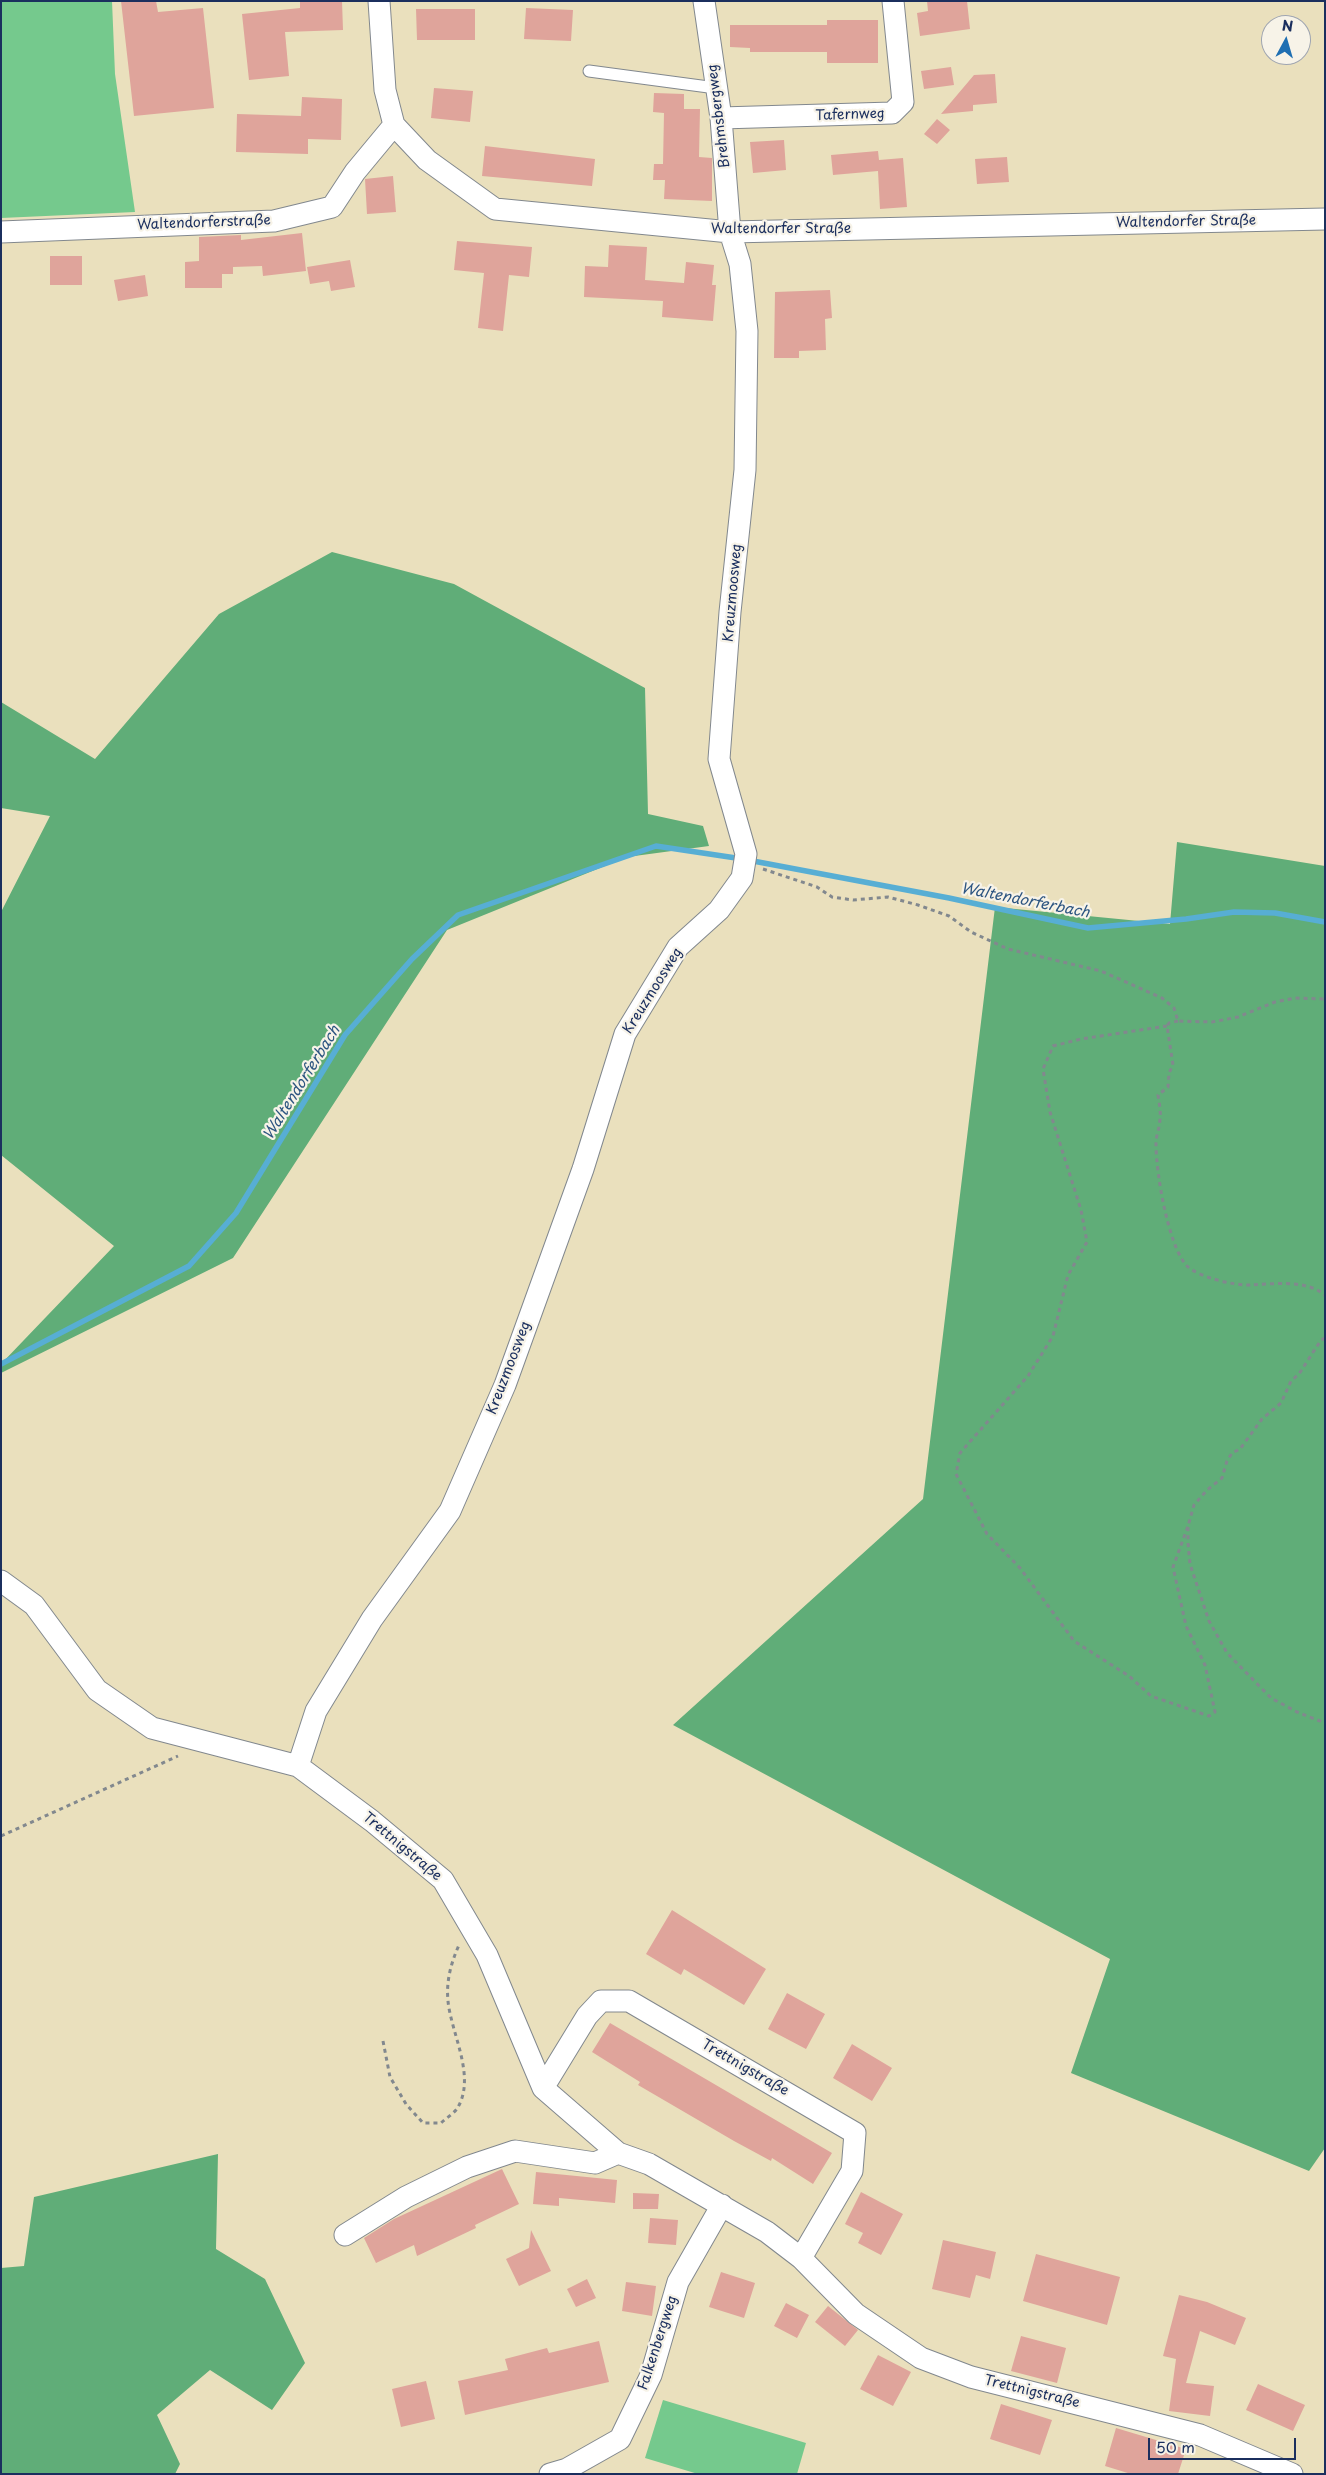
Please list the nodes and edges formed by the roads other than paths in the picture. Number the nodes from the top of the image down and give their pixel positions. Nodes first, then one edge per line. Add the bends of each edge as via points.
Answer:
1 (379, 1) edge
2 (704, 1) edge
3 (893, 1) edge
4 (589, 71) dead end
5 (716, 88) junction
6 (722, 118) junction
7 (394, 124) junction
8 (1325, 219) edge
9 (1, 232) edge
10 (730, 232) junction
11 (1, 1581) edge
12 (298, 1766) junction
13 (543, 2088) junction
14 (618, 2153) junction
15 (722, 2205) junction
16 (345, 2234) dead end
17 (801, 2258) junction
18 (550, 2474) edge
19 (1292, 2474) edge

1 - 7 street, Waltendorfer Straße via 385,90
2 - 5 street, Brehmsbergweg
3 - 6 street, Tafernweg via 903,102 892,113
4 - 5 lane
5 - 6 street, Brehmsbergweg
6 - 10 street, Brehmsbergweg
7 - 9 street, Waltendorferstraße via 355,172 332,207 274,221
7 - 10 street, Waltendorfer Straße via 427,160 495,209
8 - 10 street, Waltendorfer Straße
10 - 12 street, Kreuzmoosweg via 740,264 747,331 745,470 719,759 746,854 742,878 719,910 678,948 624,1034 584,1169 508,1375 450,1511 372,1619 316,1711
11 - 12 street, Trettnigstraße via 34,1606 97,1690 152,1728
12 - 13 street, Trettnigstraße via 443,1880 487,1955
13 - 14 street, Trettnigstraße
13 - 17 street, Trettnigstraße via 587,2016 601,2001 628,2001 855,2133 852,2171
14 - 15 street, Trettnigstraße via 649,2164
14 - 16 street via 595,2163 515,2151 507,2153 467,2167 406,2197
15 - 17 street, Trettnigstraße via 767,2232
15 - 18 street, Falkenbergweg via 678,2282 650,2375 620,2439 567,2469
17 - 19 street, Trettnigstraße via 856,2314 921,2358 971,2377 1200,2435

